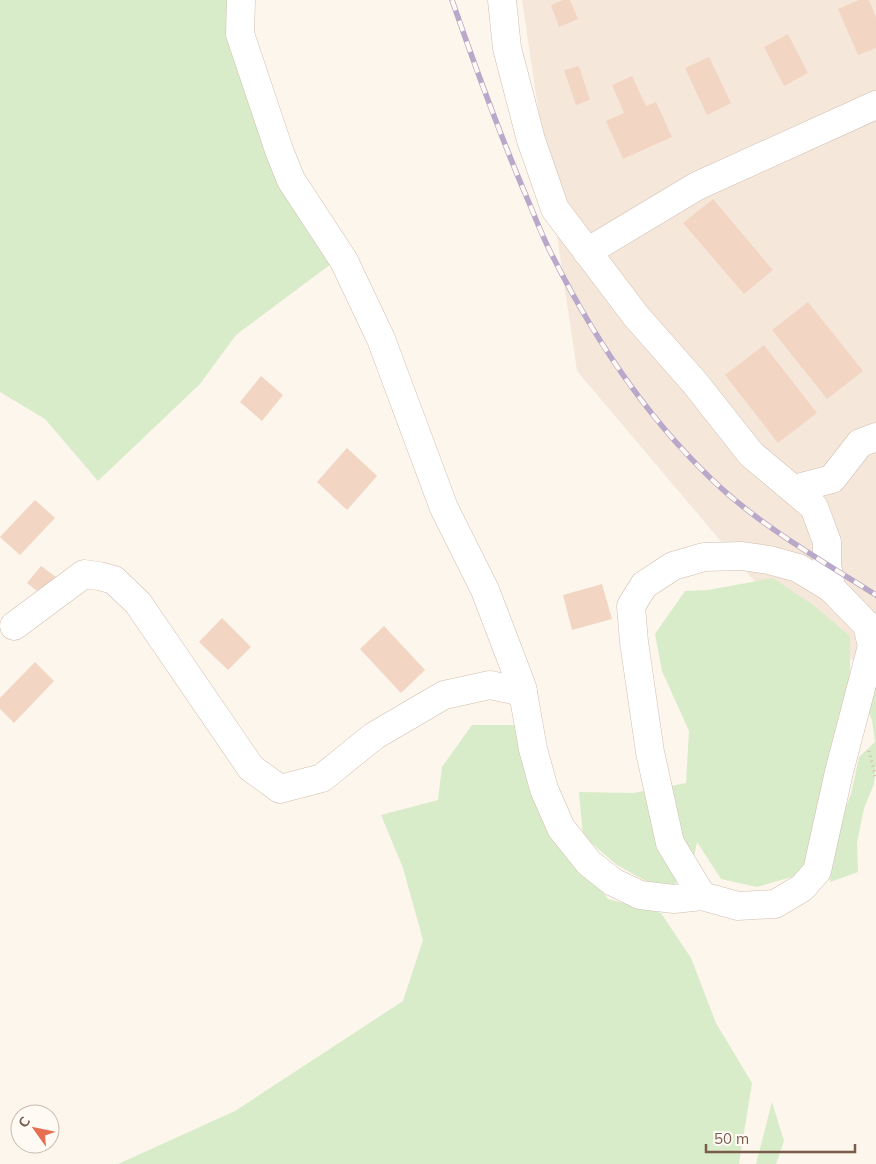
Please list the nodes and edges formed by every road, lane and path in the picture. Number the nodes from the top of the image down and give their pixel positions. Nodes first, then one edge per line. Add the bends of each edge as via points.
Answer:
1 (241, 0) edge
2 (502, 0) edge
3 (876, 105) edge
4 (587, 252) junction
5 (876, 437) edge
6 (794, 489) junction
7 (831, 588) junction
8 (14, 626) dead end
9 (523, 692) junction
10 (702, 896) junction

1 - 9 street via 240,34 291,180 344,261 381,340 444,508 485,590
2 - 4 street via 507,48 530,140 555,209
3 - 4 street via 697,186
4 - 6 street via 751,454
5 - 6 street via 860,443 832,479
6 - 7 street via 814,507 827,542
7 - 10 street via 867,625 872,646 817,871 802,888 775,904 738,906
7 - 10 street via 798,568 769,560 742,556 704,558 672,566 644,585 631,606 650,752 670,843
8 - 9 street via 84,574 114,580 138,603 251,768 280,789 322,778 374,736 444,695 490,685
9 - 10 street via 544,789 561,828 589,864 613,882 640,895 674,899

